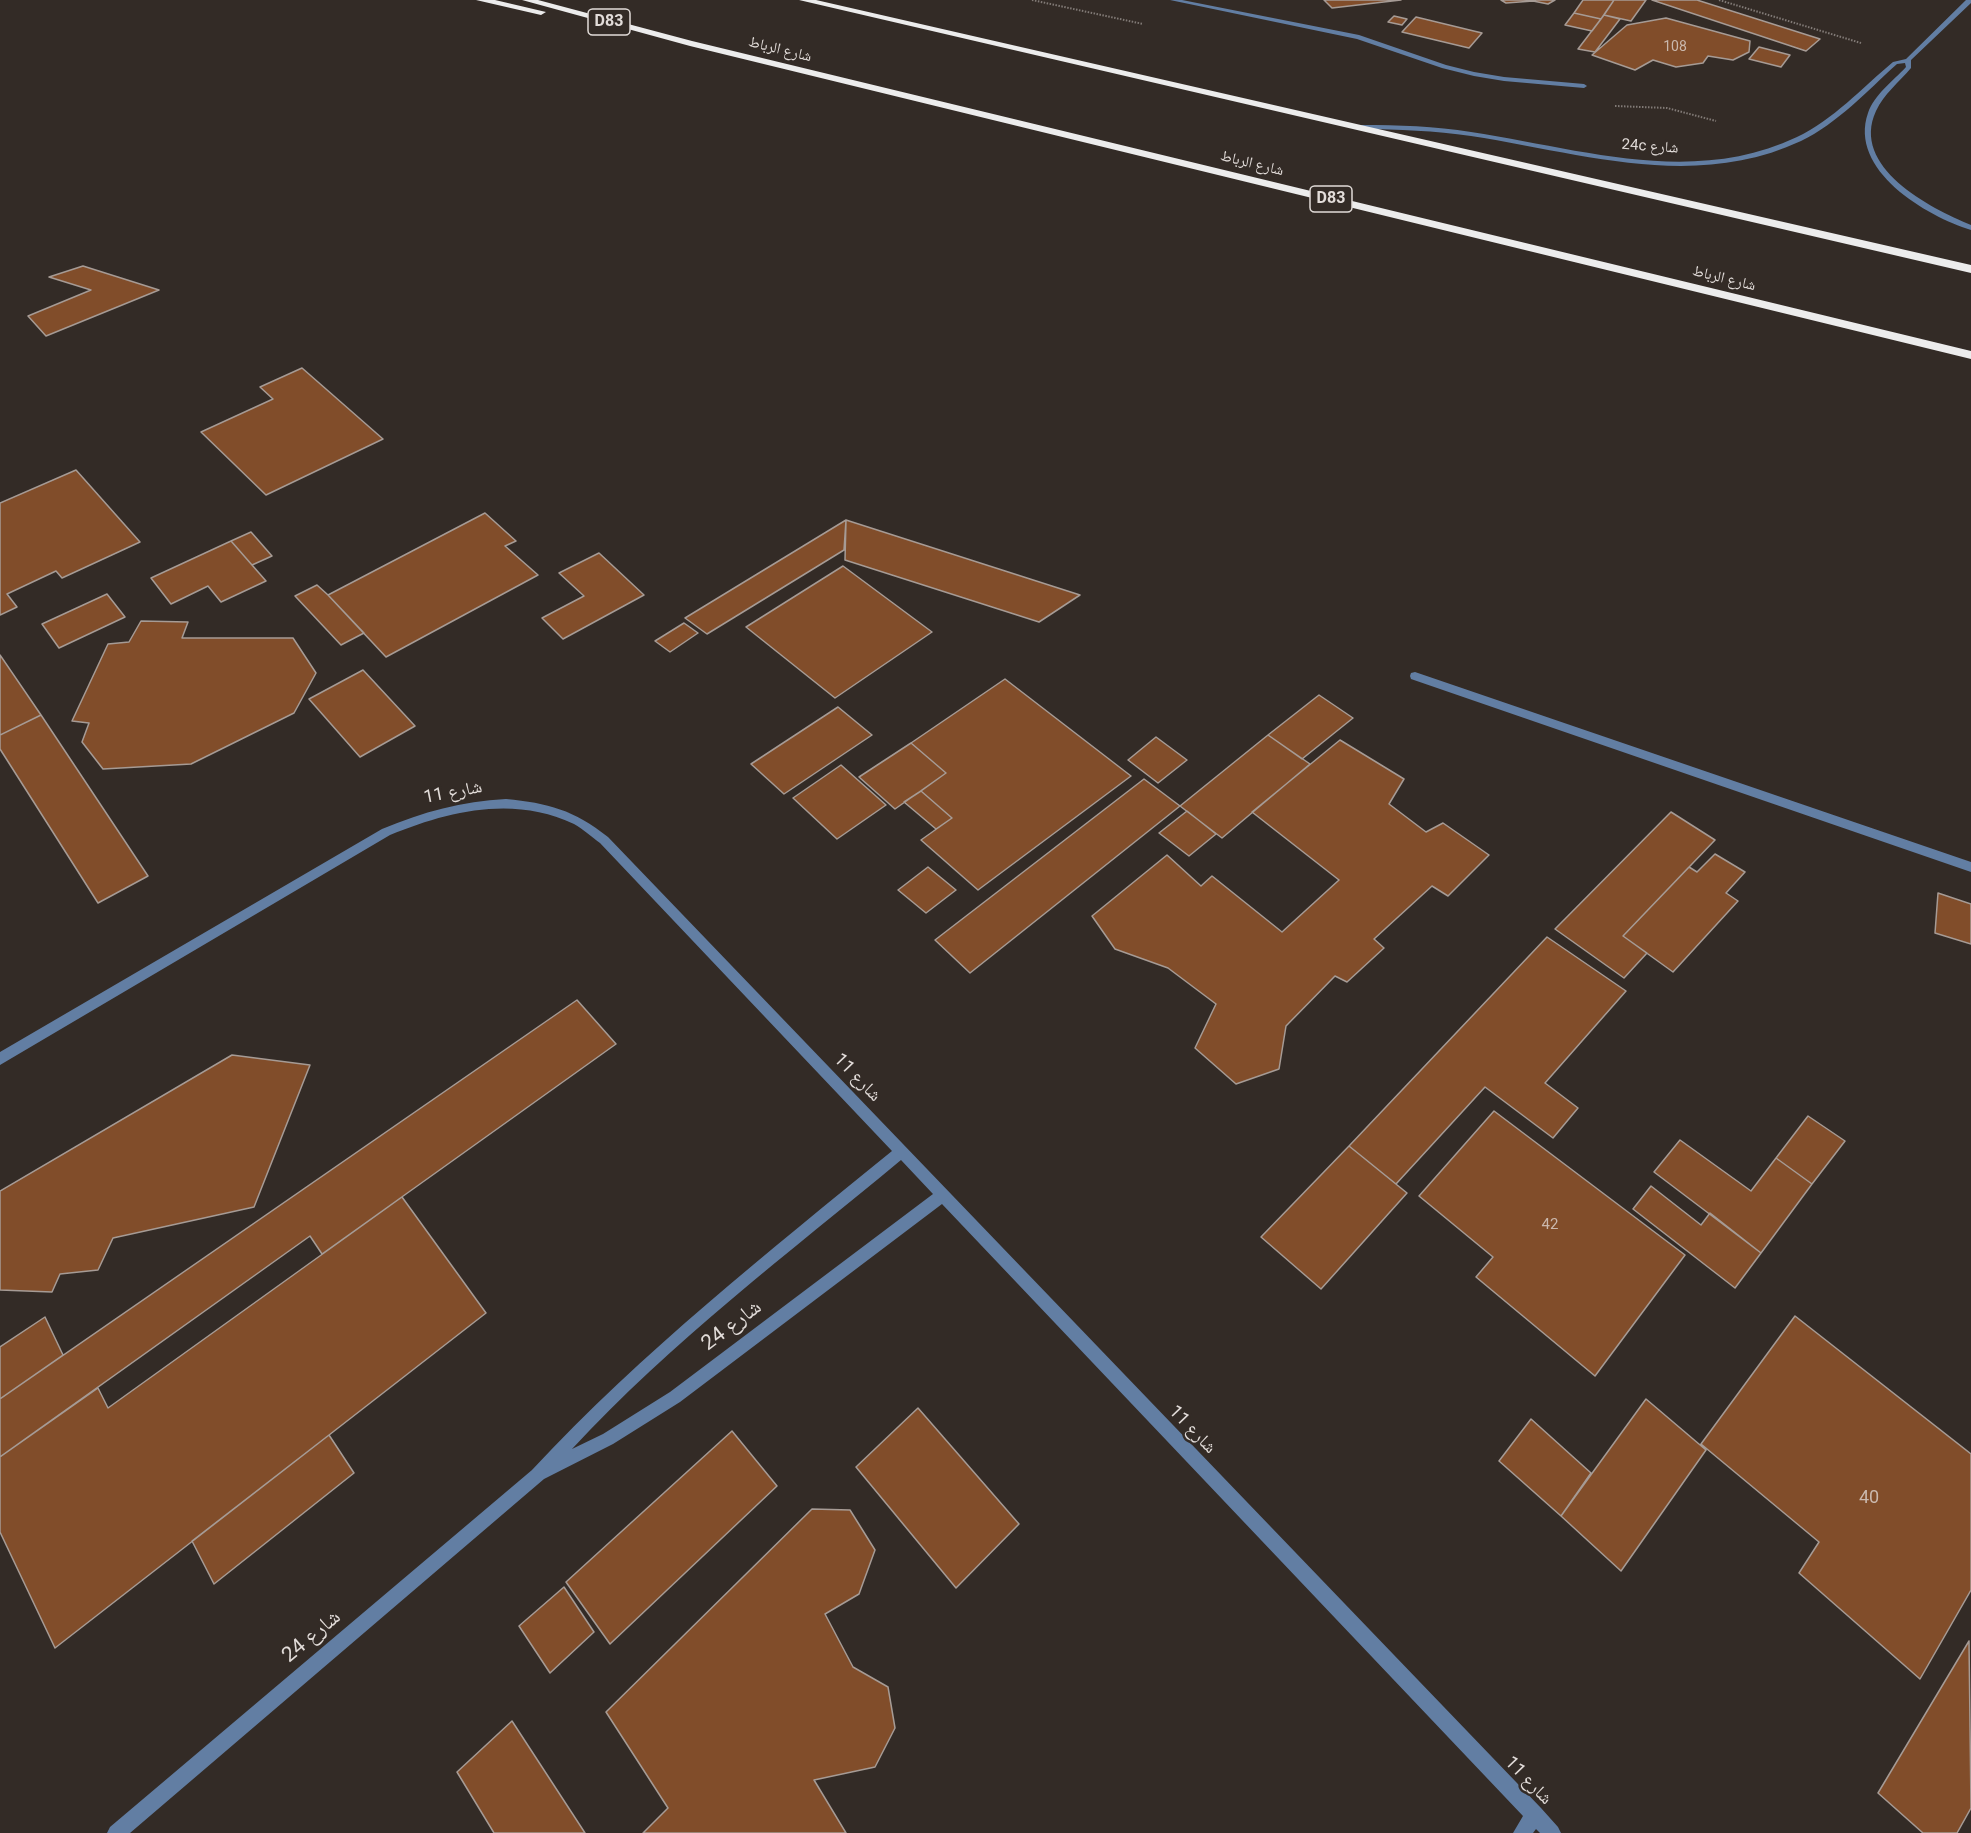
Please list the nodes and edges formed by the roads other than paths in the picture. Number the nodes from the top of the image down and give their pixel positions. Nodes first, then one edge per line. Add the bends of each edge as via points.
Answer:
1 (481, 0) edge
2 (527, 0) edge
3 (804, 0) edge
4 (1173, 0) edge
5 (1970, 0) edge
6 (690, 43) junction
7 (1909, 59) junction
8 (1584, 86) dead end
9 (1362, 128) junction
10 (1971, 228) edge
11 (1971, 269) edge
12 (1971, 355) edge
13 (1415, 676) dead end
14 (1971, 867) edge
15 (0, 1059) edge
16 (902, 1151) junction
17 (943, 1195) junction
18 (537, 1474) junction
19 (1535, 1814) junction
20 (116, 1833) edge
21 (1522, 1833) edge
22 (1552, 1833) edge

1 - 6 highway
2 - 6 highway, شارع الرباط / D83
3 - 9 highway
4 - 8 street via 1359,38 1474,74
5 - 7 street, 24c شارع
6 - 12 highway, شارع الرباط / D83
7 - 9 street, 24c شارع via 1895,63 1798,140 1759,155 1732,160 1674,164 1637,161 1470,134
7 - 10 street, 24c شارع via 1909,67 1871,113 1867,137 1872,153 1881,171 1896,185 1938,213
9 - 11 highway
13 - 14 street
15 - 16 street, شارع 11 via 386,832 450,808 513,804 579,822 604,840
16 - 17 street, شارع 11
16 - 18 street, شارع 24 via 647,1362
17 - 18 street, شارع 24 via 675,1398 608,1439
17 - 19 street, شارع 11
18 - 20 street, شارع 24
19 - 21 street
19 - 22 street, شارع 11

